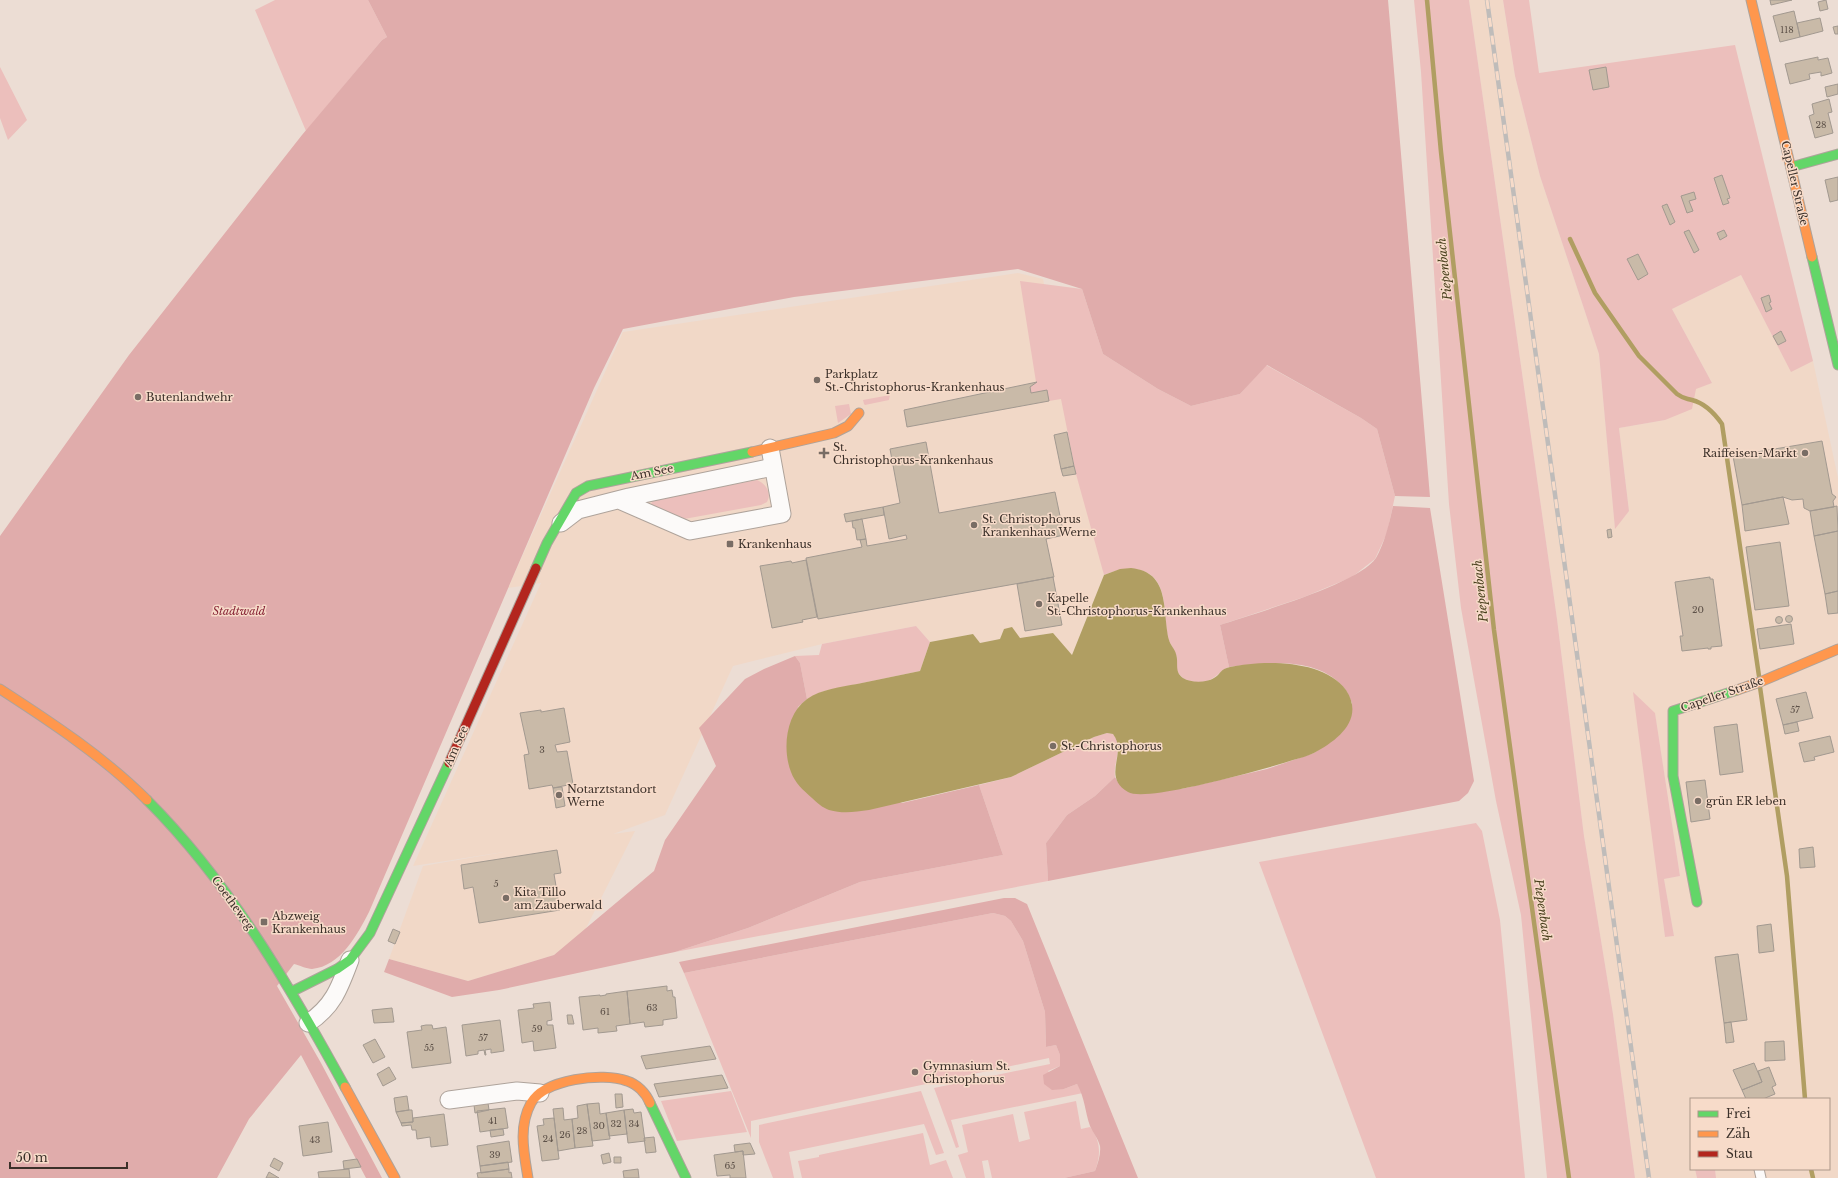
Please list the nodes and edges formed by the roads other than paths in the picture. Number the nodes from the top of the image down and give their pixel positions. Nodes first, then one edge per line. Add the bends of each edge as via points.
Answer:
1 (1751, 0) edge
2 (1838, 154) edge
3 (1791, 167) junction
4 (1838, 365) edge
5 (859, 413) dead end
6 (770, 448) junction
7 (773, 467) junction
8 (619, 500) junction
9 (556, 529) junction
10 (1838, 649) edge
11 (0, 689) edge
12 (1696, 902) dead end
13 (350, 960) junction
14 (291, 992) junction
15 (308, 1023) junction
16 (540, 1093) junction
17 (449, 1100) dead end
18 (395, 1178) edge
19 (528, 1178) edge
20 (686, 1178) edge

1 - 3 street, Capeller Straße
2 - 3 street
3 - 4 street, Capeller Straße
5 - 6 street, Am See via 852,424 838,433
6 - 7 street
6 - 9 street, Am See via 588,486 576,493
7 - 8 street, Am See
7 - 8 street via 782,514 690,531
8 - 9 street, Am See via 578,510
9 - 13 street, Am See via 547,543 370,933
10 - 12 street, Capeller Straße via 1760,682 1673,711 1673,776
11 - 14 street, Goetheweg via 102,760 145,799 184,840 220,884 252,929
13 - 14 street, Am See
13 - 15 street, Am See via 337,995 320,1015
14 - 15 street, Goetheweg
15 - 18 street, Goetheweg
16 - 17 street via 517,1092
16 - 19 street via 532,1101 523,1127
16 - 20 street via 561,1083 602,1078 623,1079 632,1083 648,1098

